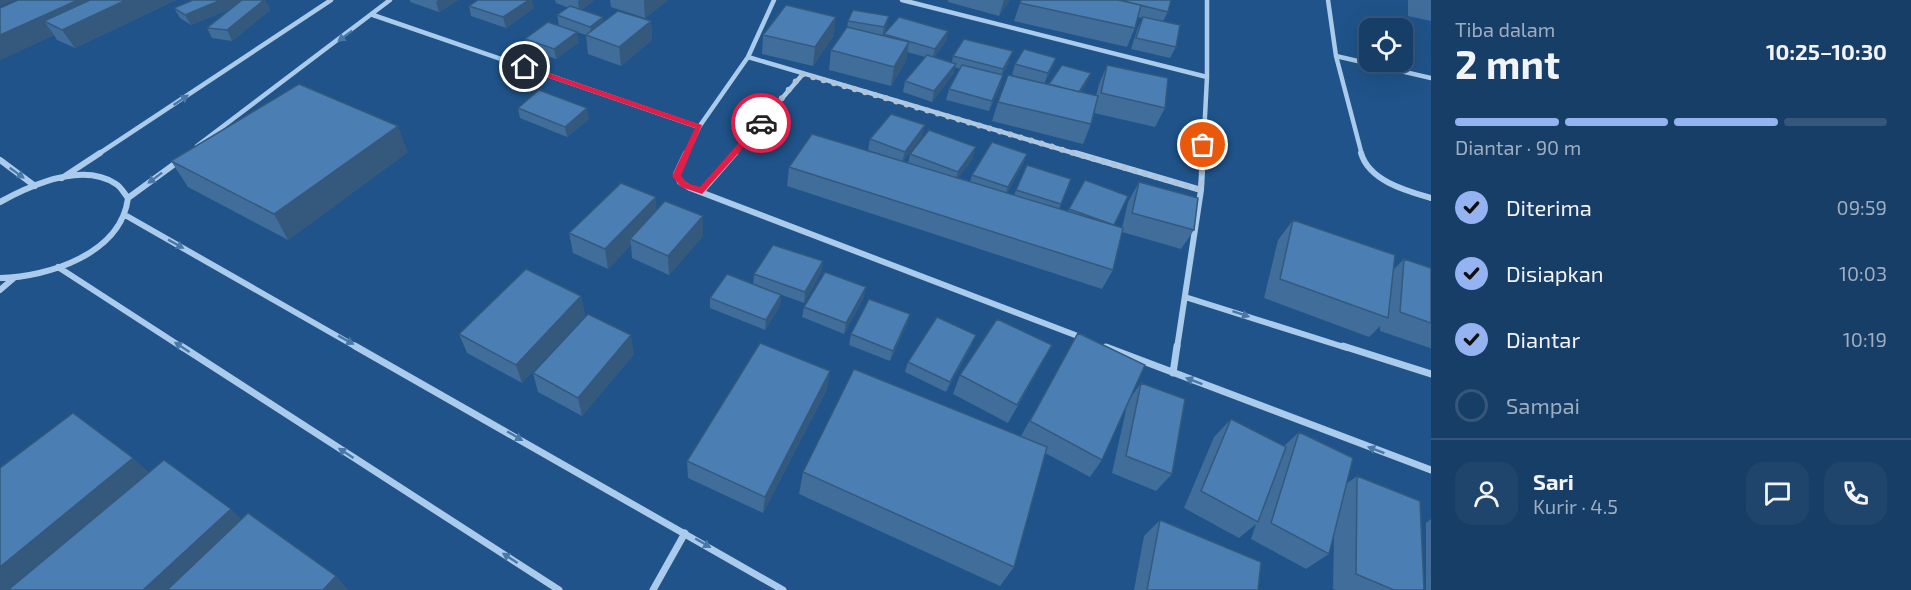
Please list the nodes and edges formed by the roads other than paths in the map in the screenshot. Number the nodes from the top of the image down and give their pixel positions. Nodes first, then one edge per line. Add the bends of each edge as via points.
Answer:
1 (331, 0) edge
2 (390, 0) edge
3 (766, 0) edge
4 (902, 0) edge
5 (1207, 0) edge
6 (1328, 0) edge
7 (774, 1) edge
8 (373, 15) junction
9 (1336, 56) junction
10 (748, 57) junction
11 (802, 74) junction
12 (1207, 78) junction
13 (1431, 78) edge
14 (699, 127) junction
15 (194, 149) edge
16 (184, 156) edge
17 (0, 160) edge
18 (62, 178) junction
19 (34, 186) junction
20 (1201, 190) junction
21 (702, 191) junction
22 (128, 198) junction
23 (1431, 198) edge
24 (0, 202) edge
25 (125, 215) junction
26 (58, 267) junction
27 (0, 278) edge
28 (15, 278) junction
29 (0, 290) edge
30 (1185, 297) junction
31 (1085, 339) edge
32 (1096, 343) edge
33 (1173, 373) junction
34 (1431, 374) edge
35 (1431, 470) edge
36 (685, 533) junction
37 (559, 590) edge
38 (652, 590) edge
39 (783, 590) edge

18 -> 1 street
2 - 8 street
3 - 7 street
4 - 12 street
5 - 12 street
6 - 9 street
7 - 10 street
8 - 14 street
8 -> 15 street
9 - 13 street
9 - 23 street via 1367,166 1399,189
10 - 11 street
10 - 14 street
11 - 20 street
11 - 21 street
12 - 20 street
14 - 21 street via 676,176 684,185
16 -> 22 street
17 -> 19 street
18 - 19 street
18 - 22 street via 90,176 111,181
19 - 24 street
20 - 30 street
21 - 31 street
22 - 25 street
25 - 26 street via 96,246
25 -> 36 street
26 - 28 street
37 -> 26 street
27 - 28 street
28 - 29 street
30 - 33 street
30 -> 34 street
32 - 33 street
35 -> 33 street
36 - 38 street
36 -> 39 street

